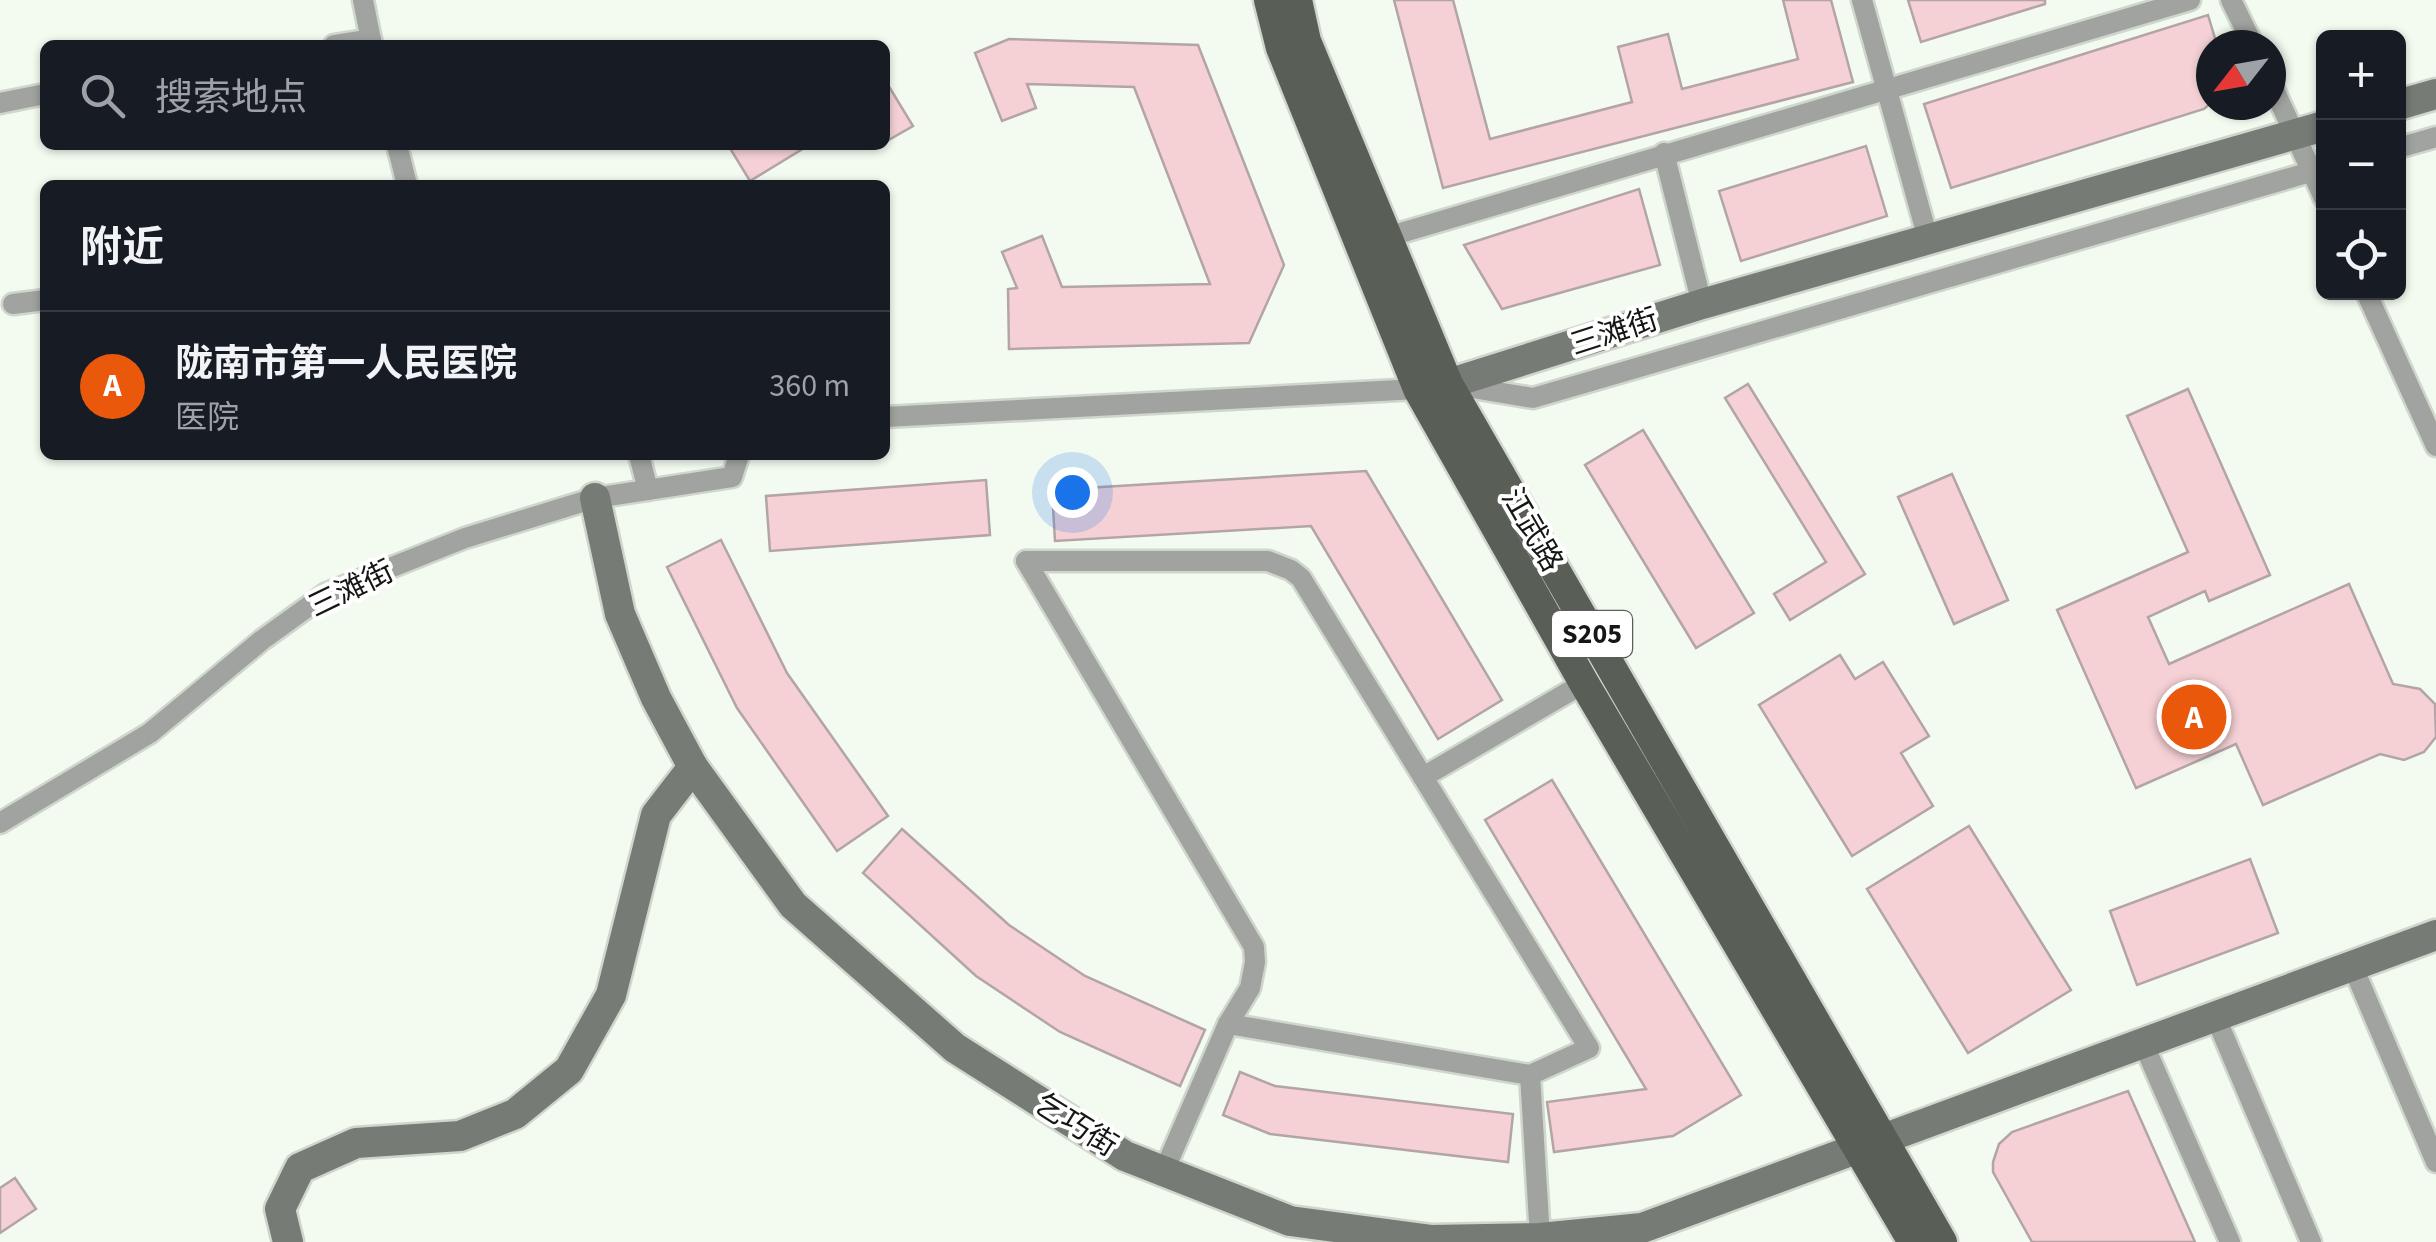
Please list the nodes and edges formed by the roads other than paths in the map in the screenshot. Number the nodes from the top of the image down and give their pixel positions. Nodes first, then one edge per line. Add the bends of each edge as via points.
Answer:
1 (362, 0) edge
2 (1269, 0) edge
3 (1297, 0) edge
4 (1862, 0) edge
5 (2190, 0) edge
6 (2231, 0) edge
7 (2246, 30) edge
8 (372, 40) edge
9 (1886, 88) junction
10 (2436, 94) edge
11 (40, 95) edge
12 (2286, 101) edge
13 (0, 102) edge
14 (2406, 103) edge
15 (2310, 130) edge
16 (2436, 137) edge
17 (2406, 146) edge
18 (398, 150) edge
19 (1664, 153) junction
20 (2316, 160) edge
21 (2316, 171) edge
22 (406, 180) edge
23 (1386, 237) junction
24 (1928, 240) junction
25 (2370, 300) edge
26 (40, 301) edge
27 (14, 304) dead end
28 (1702, 304) junction
29 (1433, 386) junction
30 (890, 417) edge
31 (2436, 446) edge
32 (640, 460) edge
33 (738, 460) edge
34 (648, 490) junction
35 (595, 498) junction
36 (1584, 683) junction
37 (693, 767) junction
38 (1423, 776) junction
39 (0, 823) edge
40 (2436, 935) edge
41 (2354, 968) junction
42 (2216, 1018) junction
43 (1228, 1024) junction
44 (2144, 1045) junction
45 (1530, 1074) junction
46 (1871, 1145) junction
47 (2436, 1162) edge
48 (1164, 1171) junction
49 (1540, 1238) junction
50 (1432, 1241) edge
51 (288, 1242) edge
52 (1913, 1242) edge
53 (1942, 1242) edge
54 (2230, 1242) edge
55 (2312, 1242) edge

1 - 8 street
2 - 29 main road, 江武路 / S205 via 1281,48
3 - 23 main road, 江武路 / S205 via 1306,41
4 - 9 street
5 - 9 street
6 - 7 street
9 - 19 street
9 - 24 street
10 - 14 street
11 - 13 street
12 - 15 street
15 - 20 street
15 - 24 street, 三滩街
16 - 17 street
18 - 22 street
19 - 23 street
19 - 28 street
21 - 29 street via 1534,398
23 - 29 main road, 江武路 / S205
24 - 28 street, 三滩街
25 - 31 street
26 - 27 street
28 - 29 street, 三滩街
29 - 30 street, 三滩街
29 - 36 main road, 江武路 / S205
29 - 46 main road, 江武路 / S205
32 - 34 street
33 - 34 street, 三滩街 via 732,477
34 - 35 street, 三滩街
35 - 37 street, 乞巧街 via 620,614
35 - 39 street, 三滩街 via 465,538 327,594 150,733
36 - 38 street
36 - 46 main road, 江武路 / S205
37 - 48 street, 乞巧街 via 792,905 955,1048 1125,1156
37 - 51 street via 656,815 611,995 569,1070 515,1114 460,1136 356,1143 300,1168 280,1210
38 - 43 street via 1291,570 1268,561 1026,561 1254,947 1250,988
38 - 45 street via 1588,1048
40 - 41 street, 乞巧街
41 - 42 street, 乞巧街
41 - 47 street
42 - 44 street, 乞巧街
42 - 55 street
43 - 45 street
43 - 48 street
44 - 46 street, 乞巧街
44 - 54 street
45 - 49 street
46 - 49 street, 乞巧街 via 1642,1228
46 - 52 main road, 江武路 / S205
46 - 53 main road, 江武路 / S205
48 - 50 street, 乞巧街 via 1290,1221
49 - 50 street, 乞巧街

